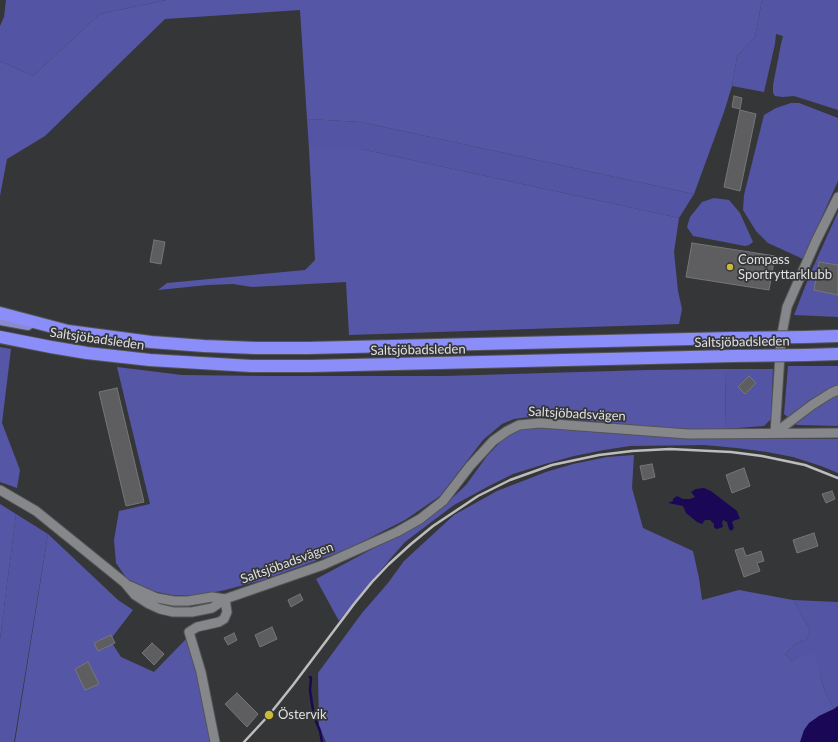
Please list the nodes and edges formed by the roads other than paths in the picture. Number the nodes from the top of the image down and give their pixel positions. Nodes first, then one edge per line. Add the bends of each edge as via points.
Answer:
1 (838, 197) edge
2 (0, 314) edge
3 (0, 320) edge
4 (68, 332) junction
5 (838, 336) edge
6 (0, 337) edge
7 (838, 354) edge
8 (838, 390) edge
9 (775, 433) junction
10 (838, 433) edge
11 (0, 490) edge
12 (225, 599) junction
13 (214, 742) edge

1 - 9 street via 787,307 781,339
2 - 4 highway
3 - 4 main road, Saltsjöbadsleden
4 - 5 highway, Saltsjöbadsleden, bridge via 152,342 256,348
6 - 7 highway, Saltsjöbadsleden, bridge via 87,353 251,366
8 - 9 street via 812,405
9 - 10 street, Saltsjöbadsvägen
9 - 12 street, Saltsjöbadsvägen via 688,434 540,423 519,425 493,441 443,500 420,519 375,543 323,565
11 - 12 street, Saltsjöbadsvägen via 36,511 124,583 157,598 174,601 212,597
12 - 13 street via 227,612 224,619 189,632 201,672

